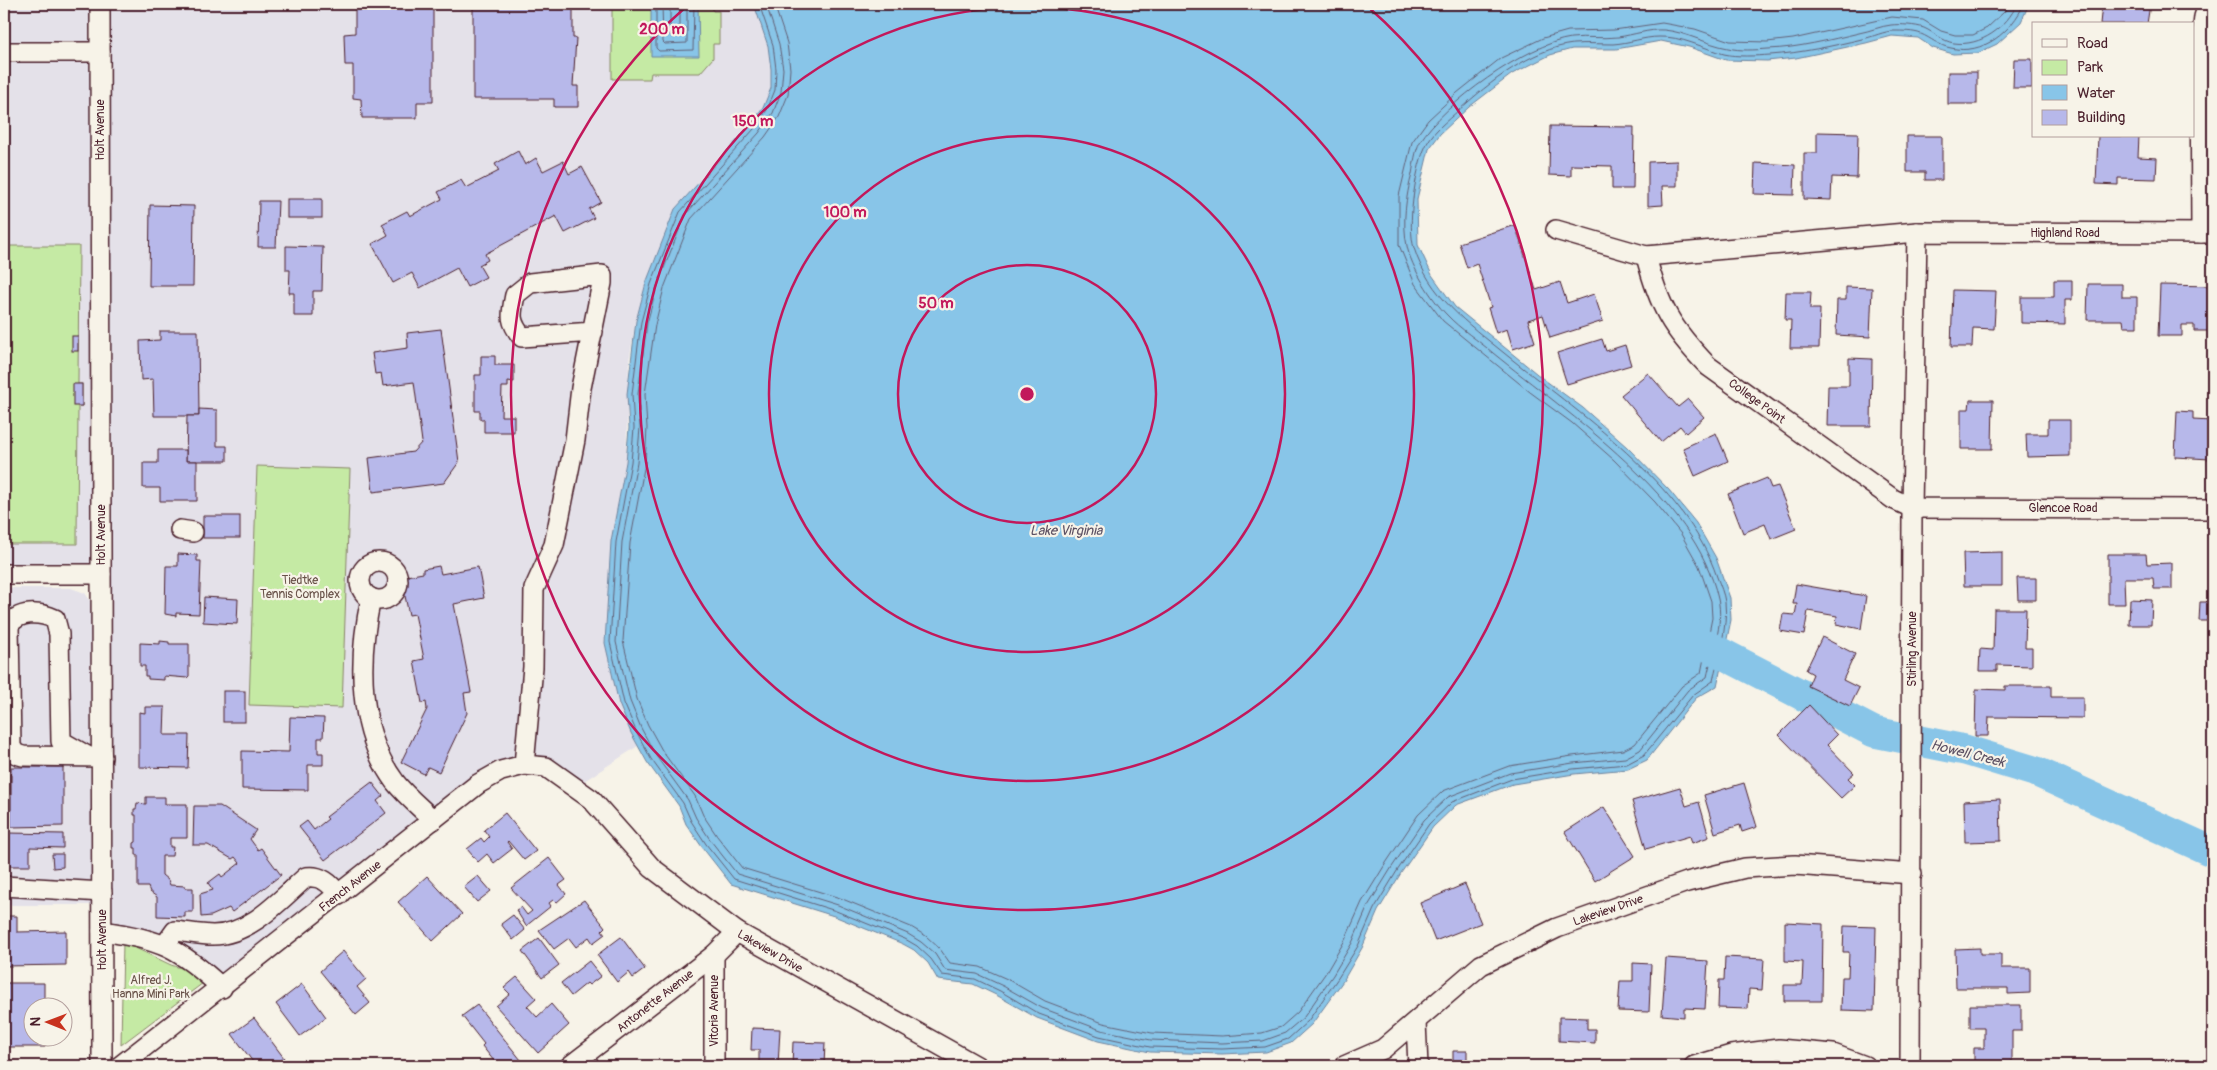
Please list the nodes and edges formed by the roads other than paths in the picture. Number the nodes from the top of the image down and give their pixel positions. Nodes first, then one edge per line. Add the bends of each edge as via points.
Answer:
1 (100, 4) edge
2 (2208, 4) edge
3 (4, 52) edge
4 (100, 52) junction
5 (1556, 230) dead end
6 (1917, 232) junction
7 (2207, 233) edge
8 (1646, 256) junction
9 (593, 332) junction
10 (1912, 508) junction
11 (2213, 508) edge
12 (4, 574) edge
13 (101, 574) junction
14 (371, 598) dead end
15 (95, 757) junction
16 (524, 765) junction
17 (591, 799) joint
18 (433, 820) junction
19 (1912, 874) junction
20 (4, 886) edge
21 (102, 892) junction
22 (339, 895) junction
23 (102, 931) junction
24 (737, 932) junction
25 (165, 945) junction
26 (714, 955) junction
27 (222, 988) junction
28 (1416, 1022) junction
29 (102, 1066) edge
30 (120, 1066) edge
31 (570, 1066) edge
32 (714, 1066) edge
33 (977, 1066) edge
34 (1344, 1066) edge
35 (1418, 1066) edge
36 (1694, 1066) edge
37 (1866, 1066) edge
38 (1910, 1066) edge

1 - 4 street, Holt Avenue
2 - 7 street via 2200,52
3 - 4 street
4 - 13 street, Holt Avenue
5 - 8 street
6 - 7 street, Highland Road
6 - 8 street
6 - 10 street, Stirling Avenue
8 - 10 street, College Point via 1653,286 1664,312 1682,339 1708,366 1893,499
9 - 9 street via 602,275 530,283 515,295 511,316 522,337
9 - 16 street via 554,545 534,589 533,667
10 - 11 street, Glencoe Road
10 - 19 street, Stirling Avenue
12 - 13 street
13 - 15 street, Holt Avenue
14 - 18 street via 365,625 364,685 371,738 396,783
15 - 15 street via 61,741 59,634 55,619 26,614 13,619 9,626 11,746 16,754 23,756
15 - 21 street, Holt Avenue
16 - 17 street, French Avenue via 546,767
16 - 18 street, French Avenue via 493,775
17 - 24 street, Lakeview Drive via 652,868
18 - 22 street, French Avenue
19 - 28 street, Lakeview Drive via 1795,865 1745,868 1687,882 1557,928 1481,965
19 - 38 street, Stirling Avenue
20 - 21 street
21 - 23 street, Holt Avenue
22 - 25 street via 330,884 316,876 306,877 261,916 236,930 214,935 175,932
22 - 27 street, French Avenue
23 - 25 street
23 - 29 street, Holt Avenue
24 - 26 street, Antonette Avenue
24 - 33 street, Lakeview Drive
25 - 27 street via 189,958
26 - 31 street, Antonette Avenue
26 - 32 street, Vitoria Avenue
27 - 30 street, French Avenue
28 - 34 street, Lakeview Drive via 1383,1050
28 - 35 street
36 - 37 street via 1731,1054 1779,1049 1833,1054

